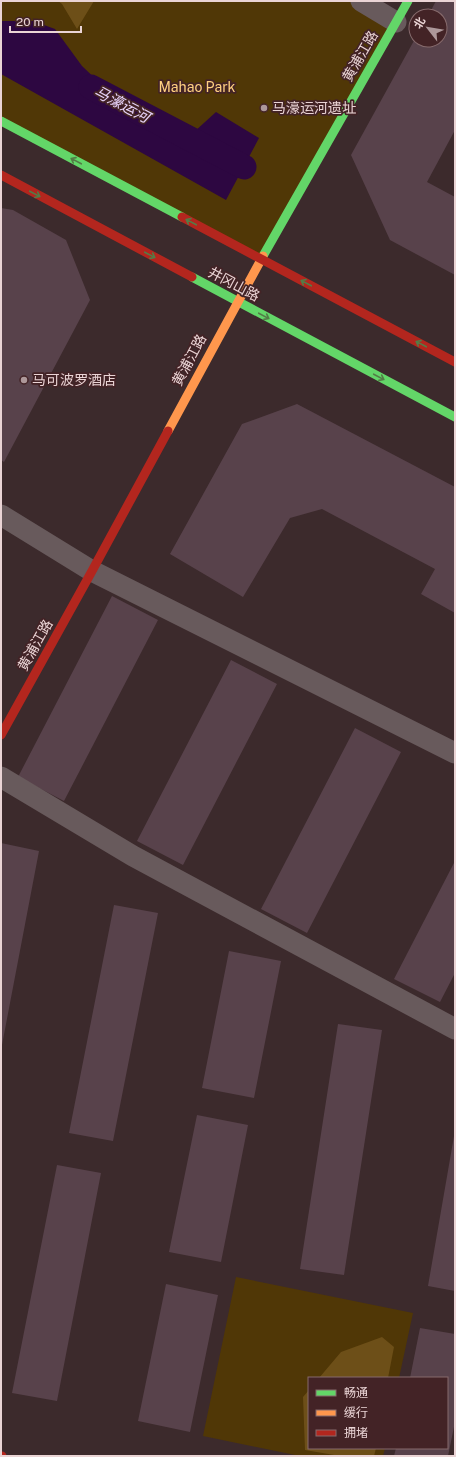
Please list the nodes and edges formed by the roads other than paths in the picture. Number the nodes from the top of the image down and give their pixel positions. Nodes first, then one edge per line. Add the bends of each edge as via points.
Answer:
1 (361, 1) edge
2 (408, 1) edge
3 (396, 22) junction
4 (1, 120) edge
5 (1, 175) edge
6 (261, 259) junction
7 (236, 302) junction
8 (455, 362) edge
9 (455, 417) edge
10 (1, 515) edge
11 (92, 571) junction
12 (1, 735) edge
13 (455, 753) edge
14 (1, 777) edge
15 (455, 1029) edge

1 - 3 street
2 - 3 main road, 黄浦江路
3 - 6 main road, 黄浦江路
6 -> 4 main road
5 -> 7 main road, 井冈山路
6 - 7 main road, 黄浦江路
8 -> 6 main road
7 -> 9 main road, 井冈山路
7 - 11 main road, 黄浦江路
10 - 11 street
11 - 12 main road, 黄浦江路
11 - 13 street
14 - 15 street via 133,856

